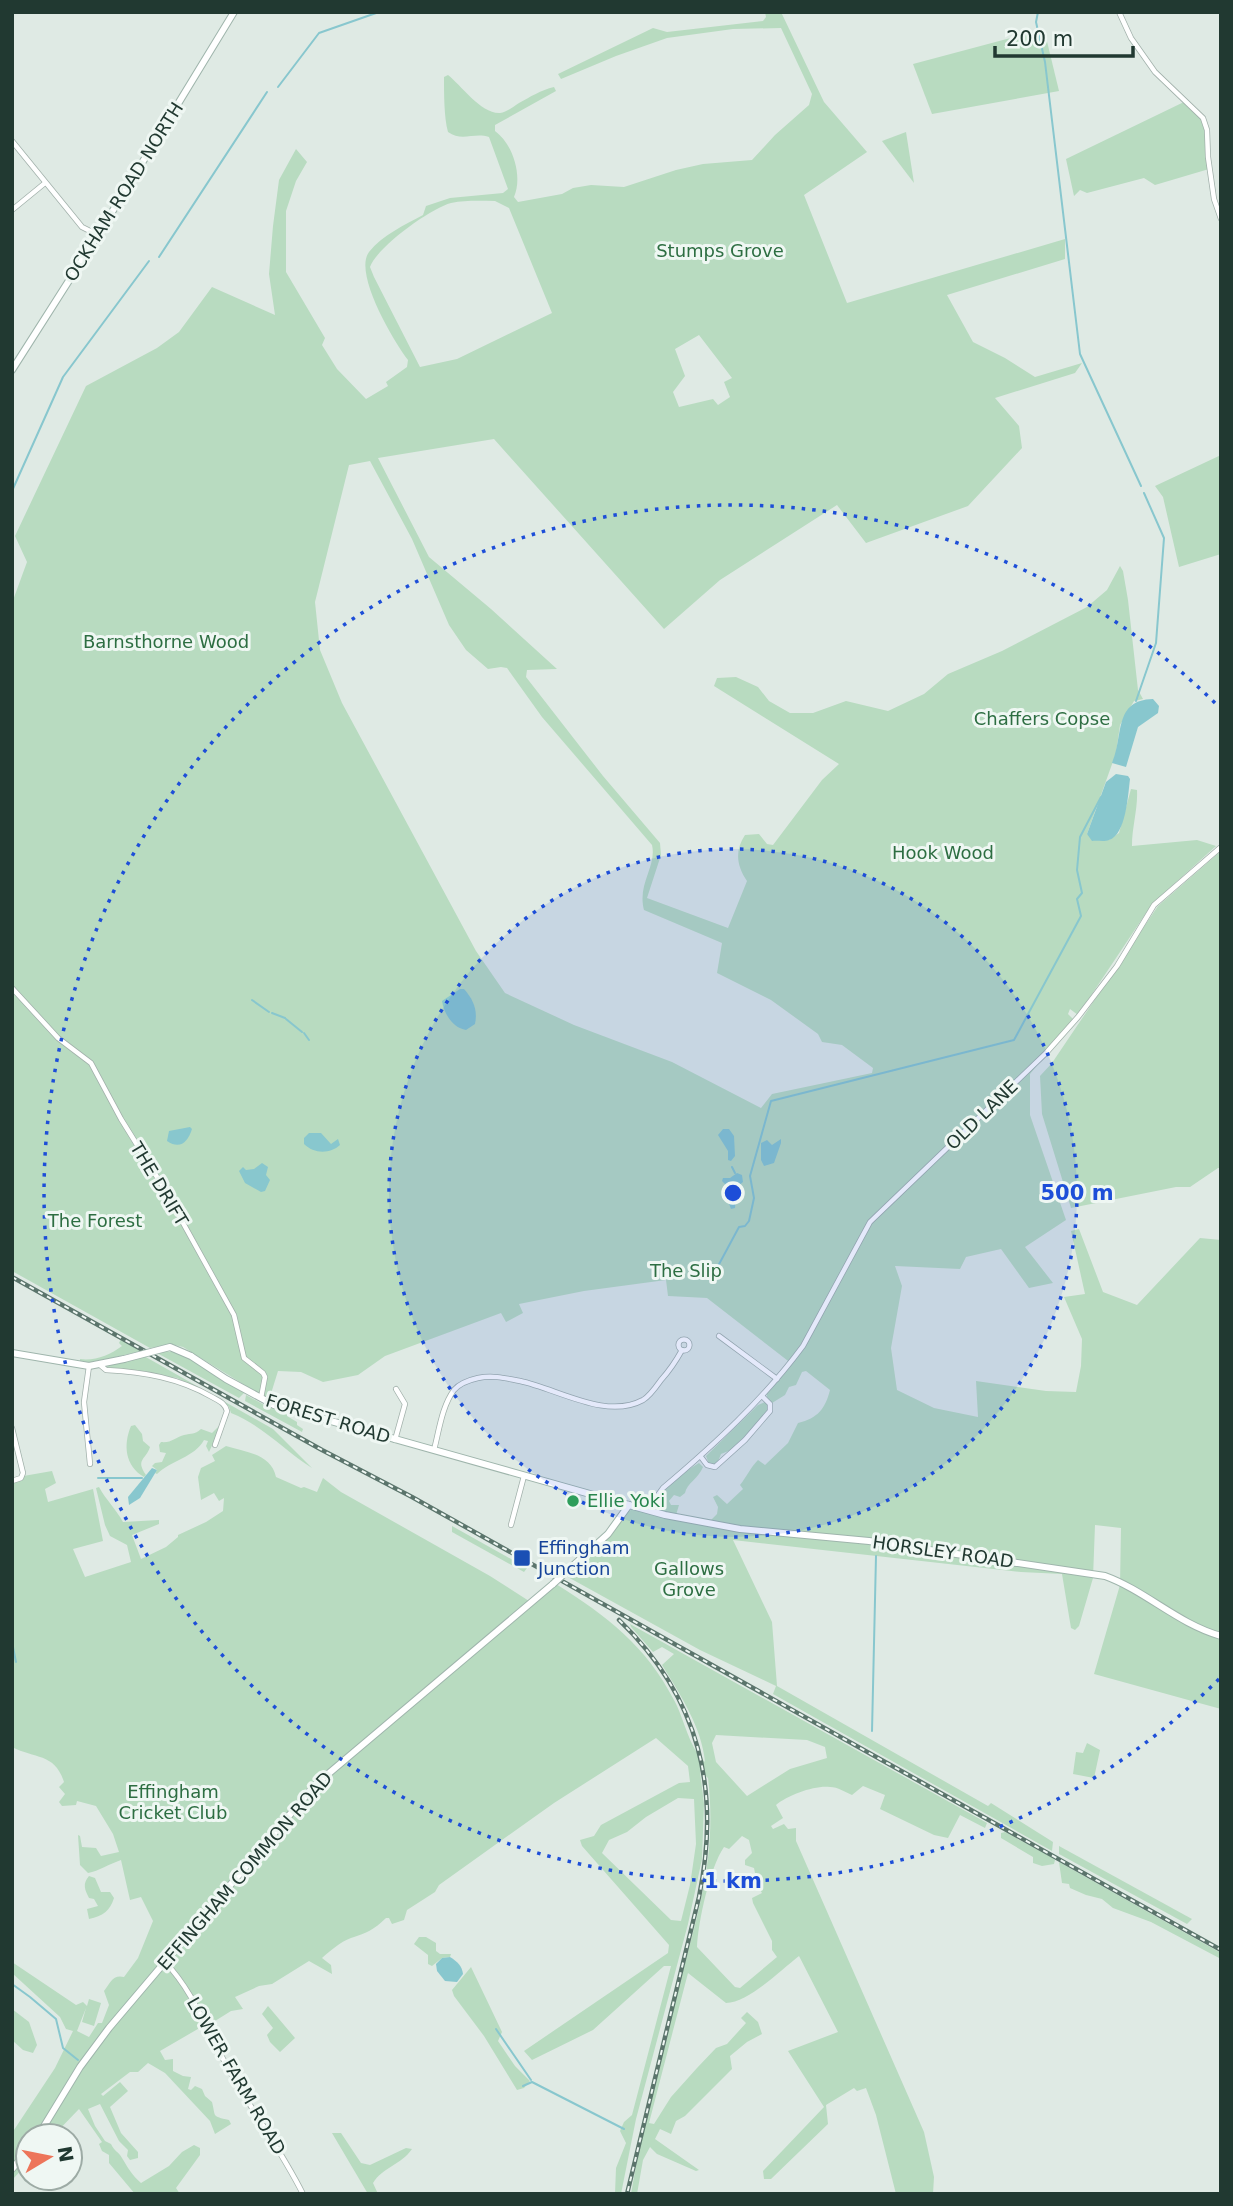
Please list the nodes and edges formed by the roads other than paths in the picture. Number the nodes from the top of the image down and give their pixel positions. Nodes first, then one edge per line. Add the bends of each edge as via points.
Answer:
1 (234, 12) edge
2 (1119, 12) edge
3 (13, 143) edge
4 (45, 183) junction
5 (12, 209) edge
6 (1221, 219) edge
7 (98, 235) junction
8 (12, 370) edge
9 (1221, 848) edge
10 (12, 988) edge
11 (719, 1336) dead end
12 (682, 1350) dead end
13 (12, 1353) edge
14 (100, 1365) junction
15 (89, 1366) junction
16 (778, 1379) junction
17 (396, 1390) dead end
18 (762, 1396) junction
19 (261, 1399) junction
20 (12, 1428) edge
21 (396, 1440) junction
22 (215, 1445) dead end
23 (434, 1450) junction
24 (701, 1457) junction
25 (90, 1464) dead end
26 (524, 1476) junction
27 (12, 1481) edge
28 (621, 1503) junction
29 (629, 1505) junction
30 (651, 1511) junction
31 (621, 1516) junction
32 (511, 1525) dead end
33 (1221, 1636) edge
34 (165, 1962) junction
35 (46, 2122) edge
36 (303, 2194) edge

1 - 7 street, OCKHAM ROAD NORTH
2 - 6 street via 1155,72 1203,118 1214,200
3 - 4 street
4 - 5 street
4 - 7 street via 82,227
7 - 8 street, OCKHAM ROAD NORTH
9 - 16 street, OLD LANE via 1154,905 1117,966 1046,1053 870,1222 803,1346
10 - 19 street, THE DRIFT via 58,1038 90,1063 234,1315 244,1358 265,1377
11 - 16 street
12 - 23 street via 649,1395 621,1407 599,1406 499,1376 467,1381 447,1401
13 - 15 street, FOREST ROAD
14 - 15 street, FOREST ROAD
14 - 19 street, FOREST ROAD, bridge via 170,1347
14 - 22 street via 106,1370 173,1378 223,1404 228,1411
15 - 25 street via 83,1402
16 - 18 street, OLD LANE
17 - 21 street via 405,1404
18 - 24 street, OLD LANE
18 - 24 street via 770,1405 769,1414 736,1448 715,1467
19 - 21 street, FOREST ROAD
20 - 27 street via 23,1475
21 - 23 street, FOREST ROAD
23 - 26 street, FOREST ROAD
24 - 30 street, OLD LANE via 663,1488
26 - 28 street, FOREST ROAD
26 - 32 street
28 - 29 street, FOREST ROAD
28 - 31 street
29 - 30 street, FOREST ROAD
29 - 31 street, EFFINGHAM COMMON ROAD
30 - 33 street, HORSLEY ROAD via 740,1528 869,1541 1105,1576
31 - 34 street, EFFINGHAM COMMON ROAD, bridge via 608,1534 553,1584 315,1785
34 - 35 street, EFFINGHAM COMMON ROAD via 95,2046
34 - 36 street, LOWER FARM ROAD via 189,1995

